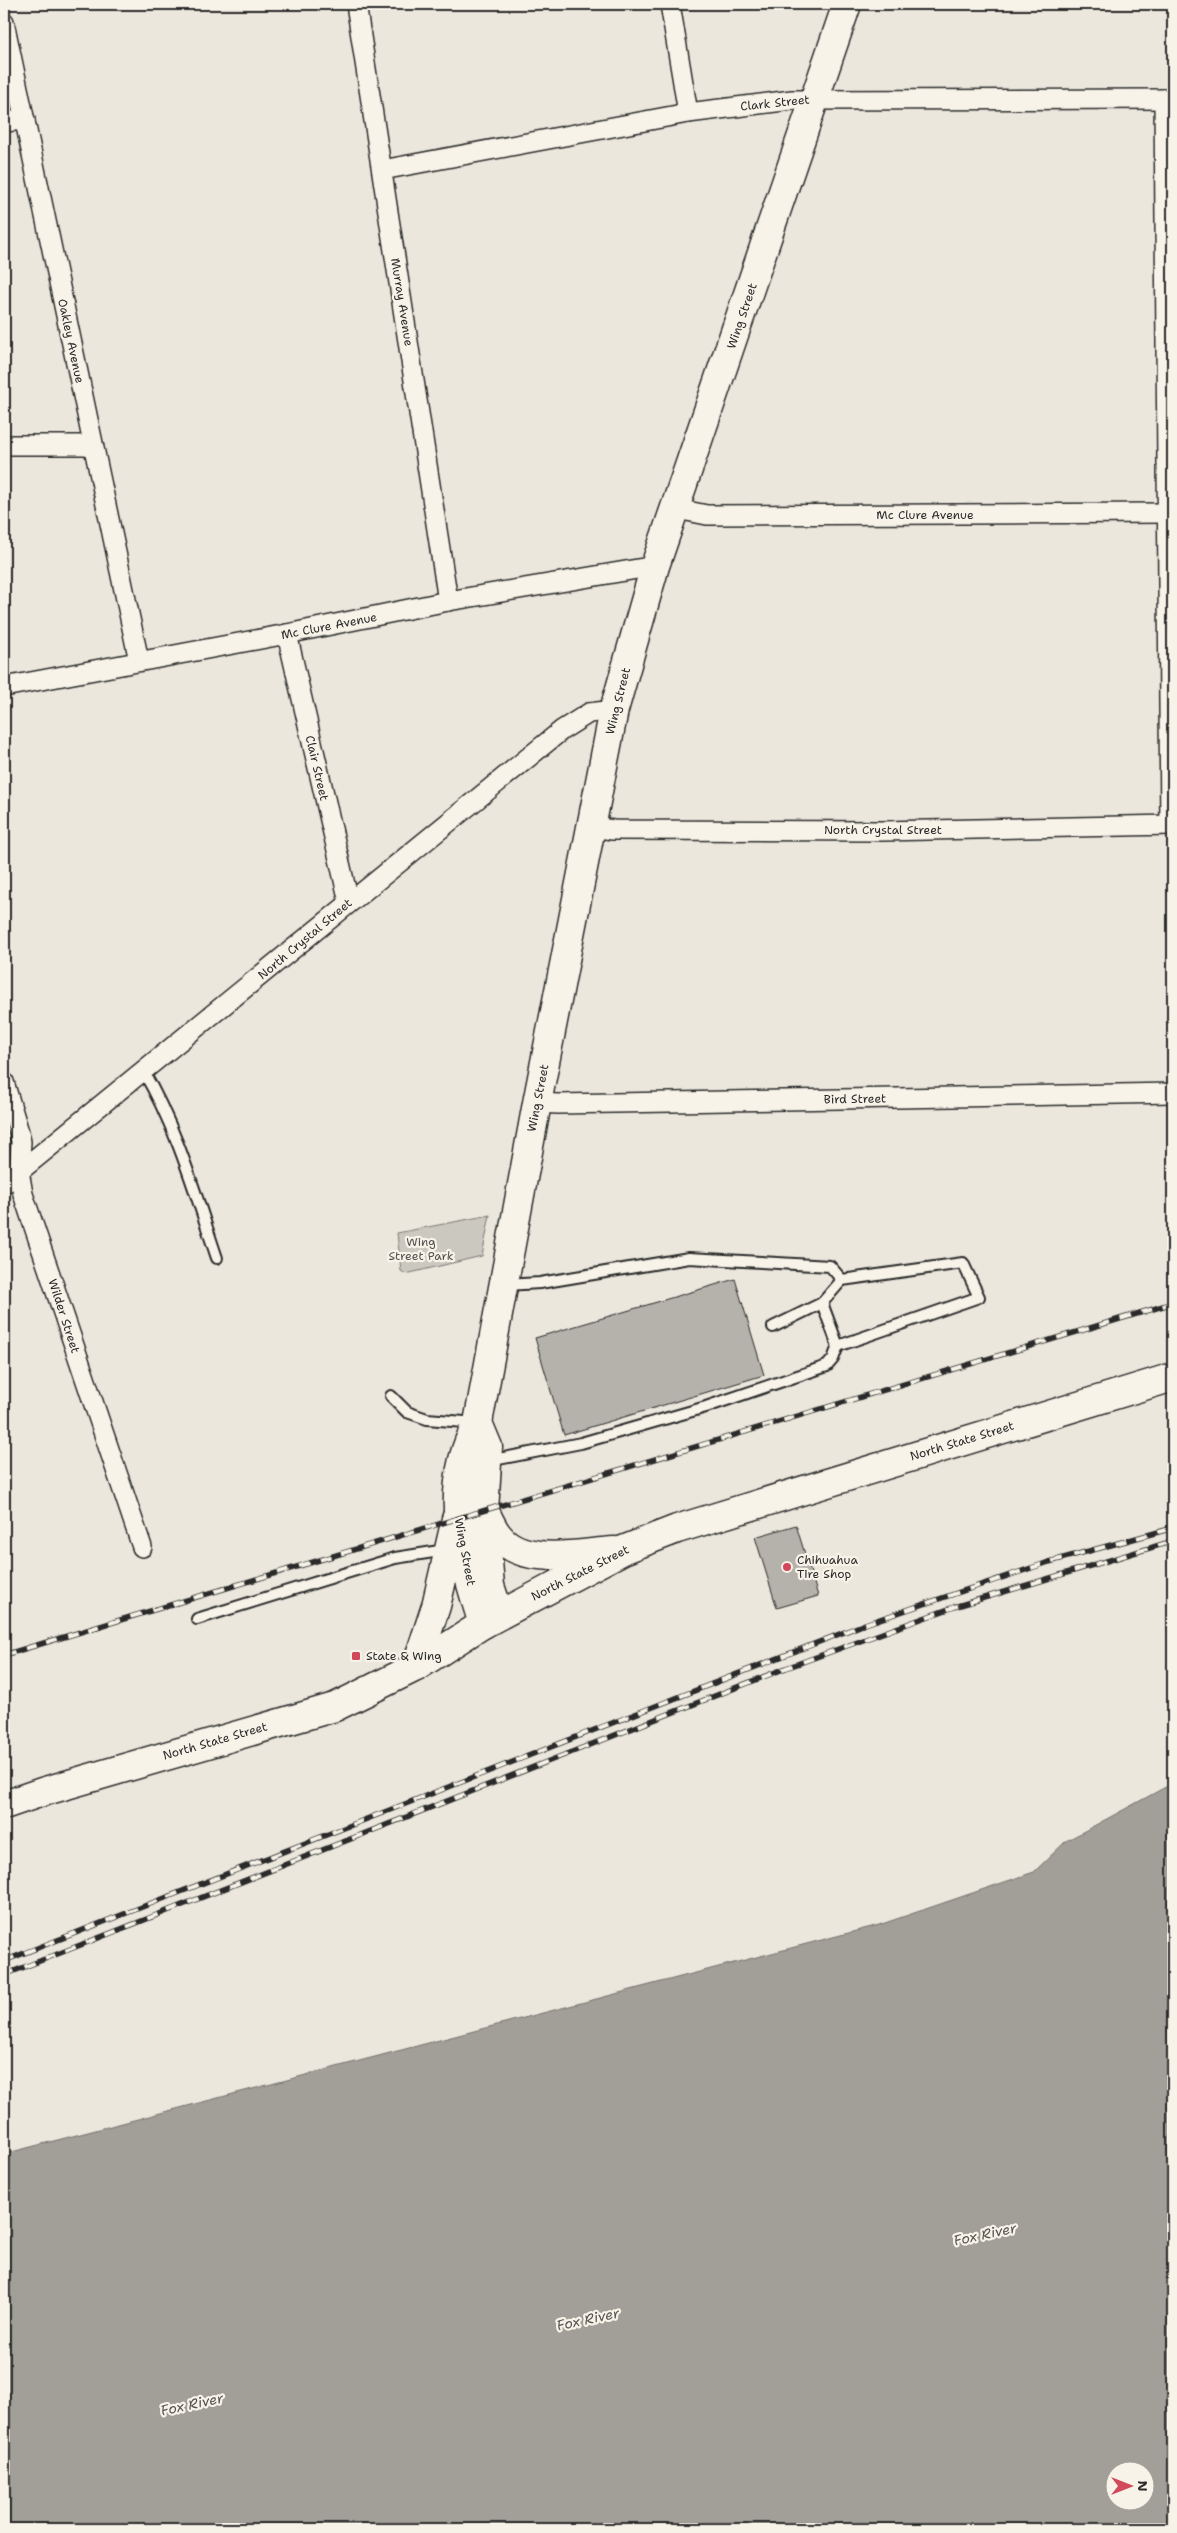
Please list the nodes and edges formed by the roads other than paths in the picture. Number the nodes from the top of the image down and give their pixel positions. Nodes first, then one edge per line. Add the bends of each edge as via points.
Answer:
1 (356, 4) edge
2 (670, 4) edge
3 (847, 4) edge
4 (4, 22) edge
5 (815, 99) junction
6 (1169, 99) edge
7 (688, 113) junction
8 (25, 120) junction
9 (4, 122) edge
10 (382, 170) junction
11 (4, 445) edge
12 (93, 445) junction
13 (677, 509) junction
14 (1170, 513) edge
15 (655, 566) junction
16 (448, 601) junction
17 (286, 634) junction
18 (139, 661) junction
19 (4, 686) edge
20 (614, 710) junction
21 (1172, 825) edge
22 (592, 827) junction
23 (349, 902) junction
24 (144, 1071) junction
25 (4, 1082) edge
26 (1173, 1093) edge
27 (537, 1103) junction
28 (19, 1171) junction
29 (4, 1184) edge
30 (217, 1258) dead end
31 (842, 1280) junction
32 (504, 1285) junction
33 (822, 1303) junction
34 (773, 1327) dead end
35 (838, 1346) junction
36 (1173, 1377) edge
37 (391, 1396) dead end
38 (478, 1423) junction
39 (487, 1462) junction
40 (484, 1510) junction
41 (456, 1519) junction
42 (142, 1548) dead end
43 (449, 1550) junction
44 (623, 1550) junction
45 (197, 1619) dead end
46 (491, 1619) junction
47 (416, 1667) junction
48 (4, 1805) edge

1 - 10 street, Murray Avenue
2 - 7 street
3 - 5 street, Wing Street
4 - 8 street, Oakley Avenue
5 - 6 street, Clark Street
5 - 7 street, Clark Street
5 - 13 street, Wing Street
6 - 14 street
7 - 10 street, Clark Street
8 - 9 street
8 - 12 street, Oakley Avenue
10 - 16 street, Murray Avenue
11 - 12 street
12 - 18 street, Oakley Avenue
13 - 14 street, Mc Clure Avenue via 707,515
13 - 15 street, Wing Street
14 - 21 street
15 - 16 street, Mc Clure Avenue
15 - 20 street, Wing Street
16 - 17 street, Mc Clure Avenue
17 - 18 street, Mc Clure Avenue
17 - 23 street, Clair Street
18 - 19 street, Mc Clure Avenue
20 - 22 street, Wing Street
20 - 23 street, North Crystal Street via 589,713 562,730
21 - 22 street, North Crystal Street via 882,831 613,830
22 - 27 street, Wing Street
23 - 24 street, North Crystal Street
24 - 28 street, North Crystal Street
24 - 30 lane via 187,1170
25 - 28 street, Wilder Street via 21,1142
26 - 27 street, Bird Street
27 - 32 street, Wing Street
28 - 29 street, North Crystal Street
28 - 42 street, Wilder Street via 23,1194
31 - 32 lane via 830,1266 689,1258 540,1283
31 - 33 lane
31 - 35 lane via 963,1263 979,1298
32 - 38 street, Wing Street
33 - 34 lane
33 - 35 lane
35 - 39 lane via 834,1359 827,1366 774,1385 581,1443
36 - 44 street, North State Street via 750,1505
37 - 38 lane via 407,1412 427,1419
38 - 39 street, Wing Street via 488,1447
38 - 41 street, Wing Street via 466,1444
39 - 40 street, Wing Street
40 - 44 street via 498,1535 508,1544 528,1553
40 - 46 street, Wing Street
41 - 43 street
41 - 46 street, Wing Street via 466,1570
43 - 45 lane via 395,1558
43 - 47 street via 436,1606
44 - 46 street, North State Street
46 - 47 street, North State Street
47 - 48 street, North State Street via 335,1707

